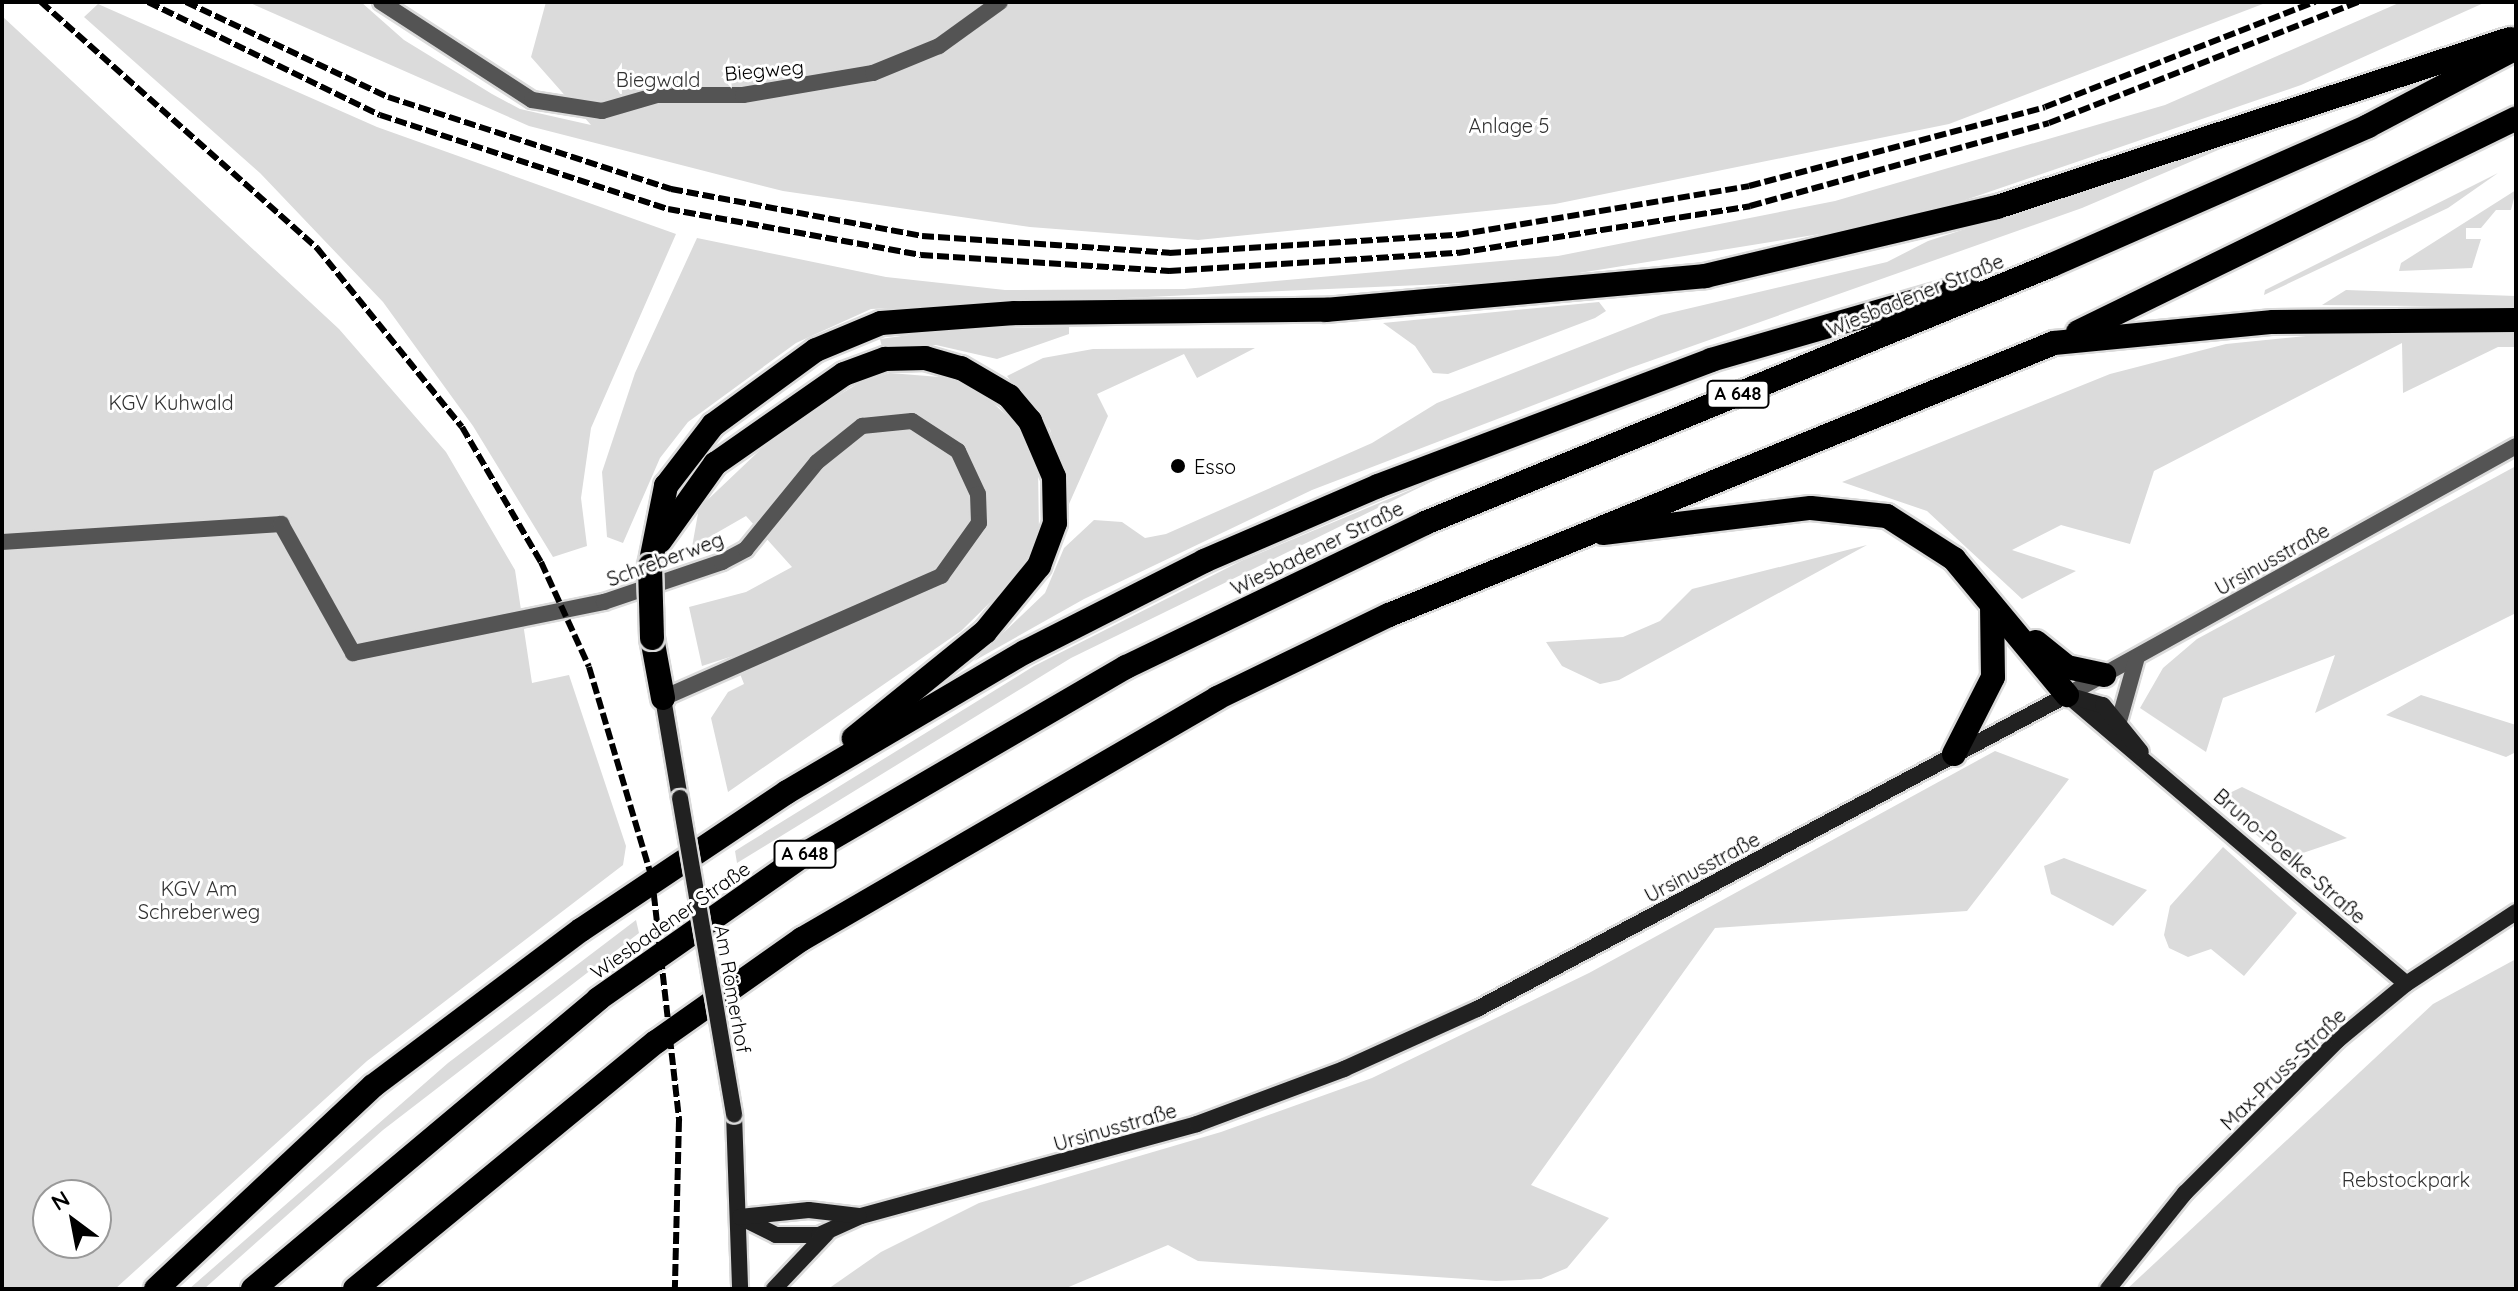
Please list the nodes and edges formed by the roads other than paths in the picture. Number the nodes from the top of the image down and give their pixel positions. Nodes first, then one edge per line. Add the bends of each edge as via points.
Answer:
1 (381, 2) edge
2 (1000, 2) edge
3 (2516, 37) edge
4 (2516, 48) edge
5 (2516, 118) edge
6 (2052, 265) junction
7 (2516, 320) edge
8 (2054, 343) junction
9 (2516, 446) edge
10 (1561, 539) junction
11 (2, 542) edge
12 (650, 566) junction
13 (1974, 582) junction
14 (1992, 606) junction
15 (2137, 657) junction
16 (2104, 675) junction
17 (2067, 695) junction
18 (663, 698) junction
19 (2119, 721) junction
20 (1954, 754) junction
21 (2147, 761) junction
22 (787, 792) junction
23 (2516, 912) edge
24 (2406, 984) junction
25 (861, 1216) junction
26 (740, 1217) junction
27 (830, 1230) junction
28 (156, 1289) edge
29 (253, 1289) edge
30 (355, 1289) edge
31 (740, 1289) edge
32 (774, 1289) edge
33 (2108, 1289) edge

1 - 2 street, Biegweg via 532,100 565,110 602,111 677,93 743,95 873,73 939,46
3 - 12 highway via 1997,207 1705,276 1326,310 1015,313 881,323 816,350 713,425 666,486
4 - 6 highway, Wiesbadener Straße / A 648 via 2368,126
5 - 8 highway
6 - 22 highway via 1803,329 1378,486 1204,561 1039,645
6 - 29 highway, Wiesbadener Straße / A 648 via 1425,523 1126,667 978,750 808,852 598,999
7 - 8 highway via 2273,322
8 - 10 highway
9 - 15 street, Ursinusstraße
10 - 13 highway via 1749,511 1841,508 1909,525
10 - 30 highway via 1217,698 802,939 656,1042
11 - 18 street, Schreberweg via 281,524 353,653 604,602 722,562 746,549 817,462 862,426 912,421 958,451 978,494 979,523 941,576
12 - 18 highway, bridge via 652,638
12 - 22 highway via 678,508 708,471 812,393 868,364 908,357 961,368 994,384 1030,421 1054,477 1056,511 1029,582 985,632
13 - 14 highway
13 - 16 highway via 2067,667
14 - 17 highway
14 - 20 highway via 1993,677
15 - 16 street, Ursinusstraße
15 - 19 street
16 - 17 street, Ursinusstraße
17 - 19 main road, Bruno-Poelke-Straße via 2095,700
17 - 20 main road, Ursinusstraße
17 - 21 main road, Bruno-Poelke-Straße
18 - 26 main road, Am Römerhof, bridge via 734,1114
19 - 21 main road, Bruno-Poelke-Straße
20 - 25 main road, Ursinusstraße via 1491,1002 1344,1069 1197,1124
21 - 24 main road, Bruno-Poelke-Straße
22 - 28 highway via 581,930 373,1086
23 - 24 main road, Max-Pruss-Straße
24 - 33 main road, Max-Pruss-Straße via 2265,1110
25 - 26 main road, Ursinusstraße via 809,1210
25 - 27 main road, Ursinusstraße
26 - 27 main road, Ursinusstraße via 791,1237
26 - 31 main road, Am Römerhof
27 - 32 main road, Ursinusstraße

